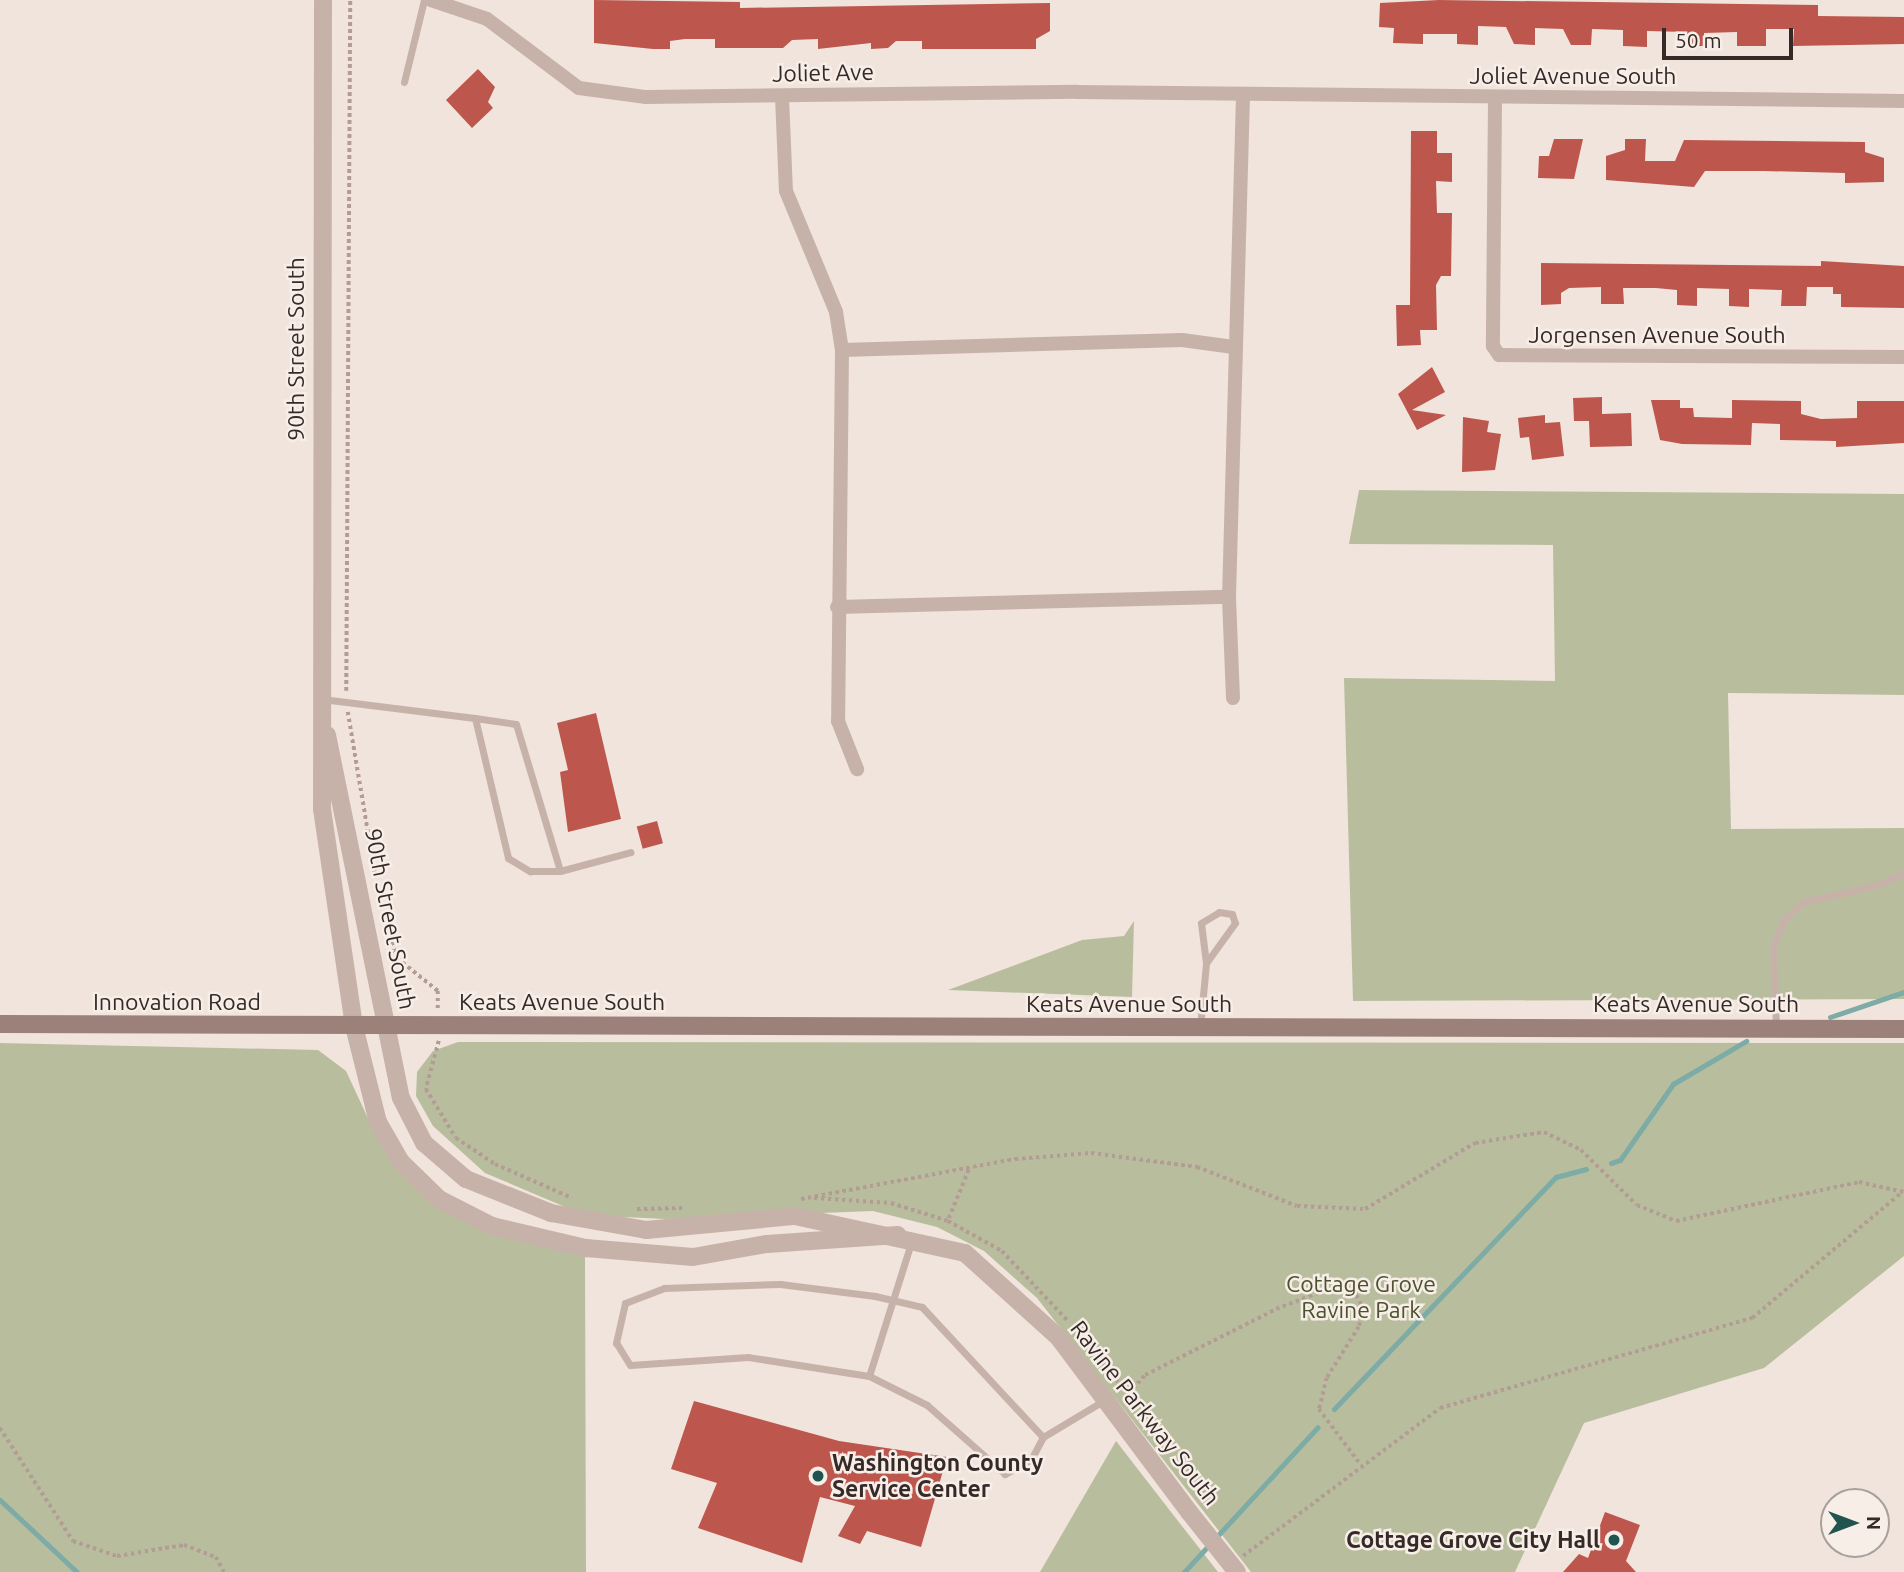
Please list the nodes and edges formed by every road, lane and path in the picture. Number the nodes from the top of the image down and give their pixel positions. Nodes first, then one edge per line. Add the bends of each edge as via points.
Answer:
1 (323, 0) edge
2 (350, 0) edge
3 (424, 0) edge
4 (431, 0) edge
5 (404, 82) dead end
6 (1243, 95) junction
7 (782, 97) junction
8 (1495, 100) junction
9 (1904, 101) edge
10 (1234, 347) junction
11 (842, 350) junction
12 (1904, 357) edge
13 (1229, 597) junction
14 (837, 607) junction
15 (318, 698) junction
16 (1233, 698) dead end
17 (347, 702) junction
18 (475, 718) junction
19 (857, 769) dead end
20 (631, 852) dead end
21 (559, 871) junction
22 (1904, 873) edge
23 (377, 888) dead end
24 (382, 913) dead end
25 (1206, 963) junction
26 (0, 1024) edge
27 (354, 1026) junction
28 (386, 1027) junction
29 (438, 1027) junction
30 (1200, 1028) junction
31 (1776, 1029) junction
32 (1904, 1029) edge
33 (968, 1170) junction
34 (1903, 1192) edge
35 (804, 1198) junction
36 (791, 1199) dead end
37 (584, 1202) dead end
38 (690, 1207) dead end
39 (628, 1209) dead end
40 (948, 1221) junction
41 (905, 1237) junction
42 (892, 1300) junction
43 (1072, 1325) dead end
44 (1080, 1335) dead end
45 (869, 1376) junction
46 (1103, 1401) junction
47 (0, 1428) edge
48 (1043, 1437) junction
49 (1361, 1465) junction
50 (1234, 1568) edge
51 (224, 1572) edge

1 - 15 street, 90th Street South
2 - 17 path via 342,611
3 - 5 lane
4 - 7 street, Joliet Ave via 487,19 579,89 646,97
6 - 7 street, Joliet Ave
6 - 8 street, Joliet Avenue South
6 - 10 street
7 - 11 street via 786,191 836,312
8 - 9 street, Joliet Avenue South
8 - 12 street, Jorgensen Avenue South via 1493,346 1499,355
10 - 11 street via 1182,340
10 - 13 street
11 - 14 street
13 - 14 street
13 - 16 street
14 - 19 street via 838,721
15 - 17 lane
15 - 27 street, 90th Street South via 322,809
15 - 28 street, 90th Street South
17 - 18 lane
17 - 23 path
18 - 21 lane via 516,724
18 - 21 lane via 508,858 530,871
20 - 21 lane
22 - 31 lane via 1878,886 1803,902 1784,920 1773,947
24 - 29 path via 397,958 438,991
25 - 25 lane via 1201,923 1219,912 1232,914 1232,932
25 - 30 lane
26 - 27 main road, Innovation Road
27 - 28 main road, Keats Avenue South
27 - 41 street, Ravine Parkway South via 378,1122 401,1162 439,1199 492,1226 586,1248 693,1257 767,1244
28 - 29 main road, Keats Avenue South
28 - 41 street, Ravine Parkway South via 401,1098 424,1143 466,1179 509,1200 646,1230 794,1216
29 - 30 main road, Keats Avenue South
29 - 37 path via 439,1056 426,1089 456,1138 495,1164
30 - 31 main road, Keats Avenue South
31 - 32 main road, Keats Avenue South
33 - 34 path via 1052,1154 1127,1155 1236,1177 1297,1206 1365,1209 1475,1143 1544,1132 1581,1150 1637,1205 1676,1221 1859,1182
33 - 35 path
33 - 40 path
34 - 49 path via 1752,1318 1468,1395
35 - 36 path
35 - 40 path via 891,1203
38 - 39 path
40 - 43 path via 1002,1251
41 - 42 lane
41 - 46 street, Ravine Parkway South via 965,1253 1059,1338
42 - 45 lane
42 - 45 lane via 780,1284 664,1288 625,1303 617,1343 630,1364 748,1357
42 - 48 lane via 922,1307
44 - 49 path via 1128,1394 1145,1375 1265,1314 1323,1291 1353,1289 1364,1309 1359,1327 1327,1378 1319,1409
45 - 48 lane via 927,1405 1005,1474 1031,1460
46 - 48 lane
46 - 50 street, Ravine Parkway South, bridge
47 - 51 path via 20,1450 73,1541 117,1556 184,1545 216,1557
49 - 50 path

